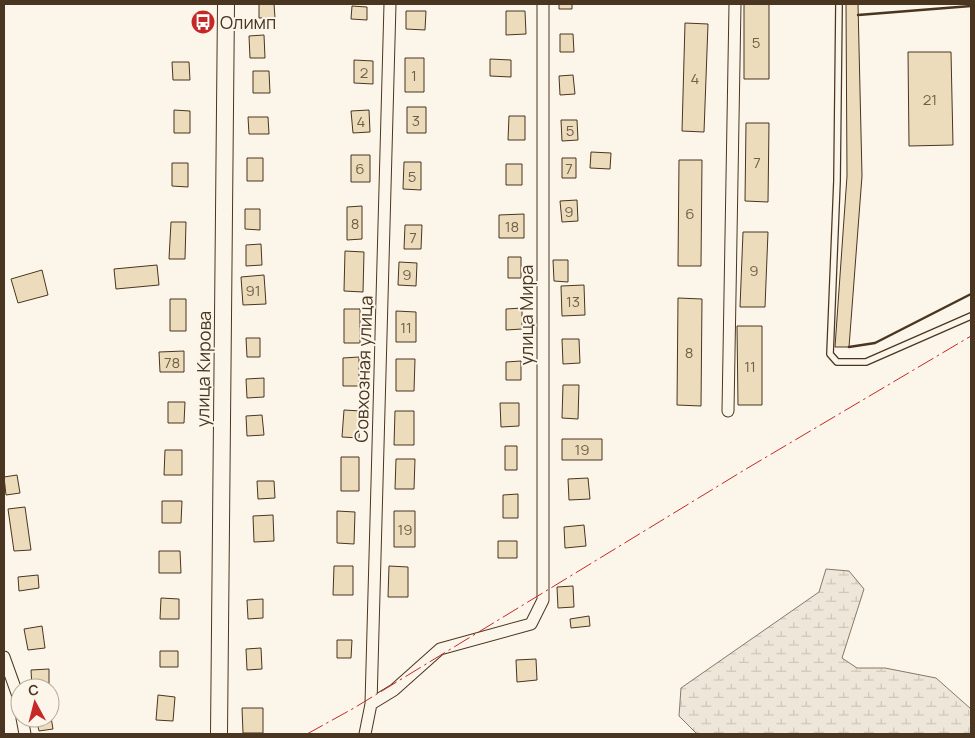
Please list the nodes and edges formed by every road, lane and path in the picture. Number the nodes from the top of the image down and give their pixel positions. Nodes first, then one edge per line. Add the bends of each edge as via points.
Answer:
1 (226, 4) edge
2 (390, 4) edge
3 (543, 4) edge
4 (735, 4) edge
5 (839, 4) edge
6 (971, 316) edge
7 (728, 410) dead end
8 (4, 656) edge
9 (12, 678) edge
10 (371, 704) junction
11 (219, 734) edge
12 (365, 734) edge

1 - 11 street, улица Кирова
2 - 10 street, Совхозная улица
3 - 10 street, улица Мира via 543,600 531,624 440,649 394,690
4 - 7 street
5 - 6 lane via 837,181 830,354 837,362 866,362
8 - 9 street
10 - 12 street, Совхозная улица

